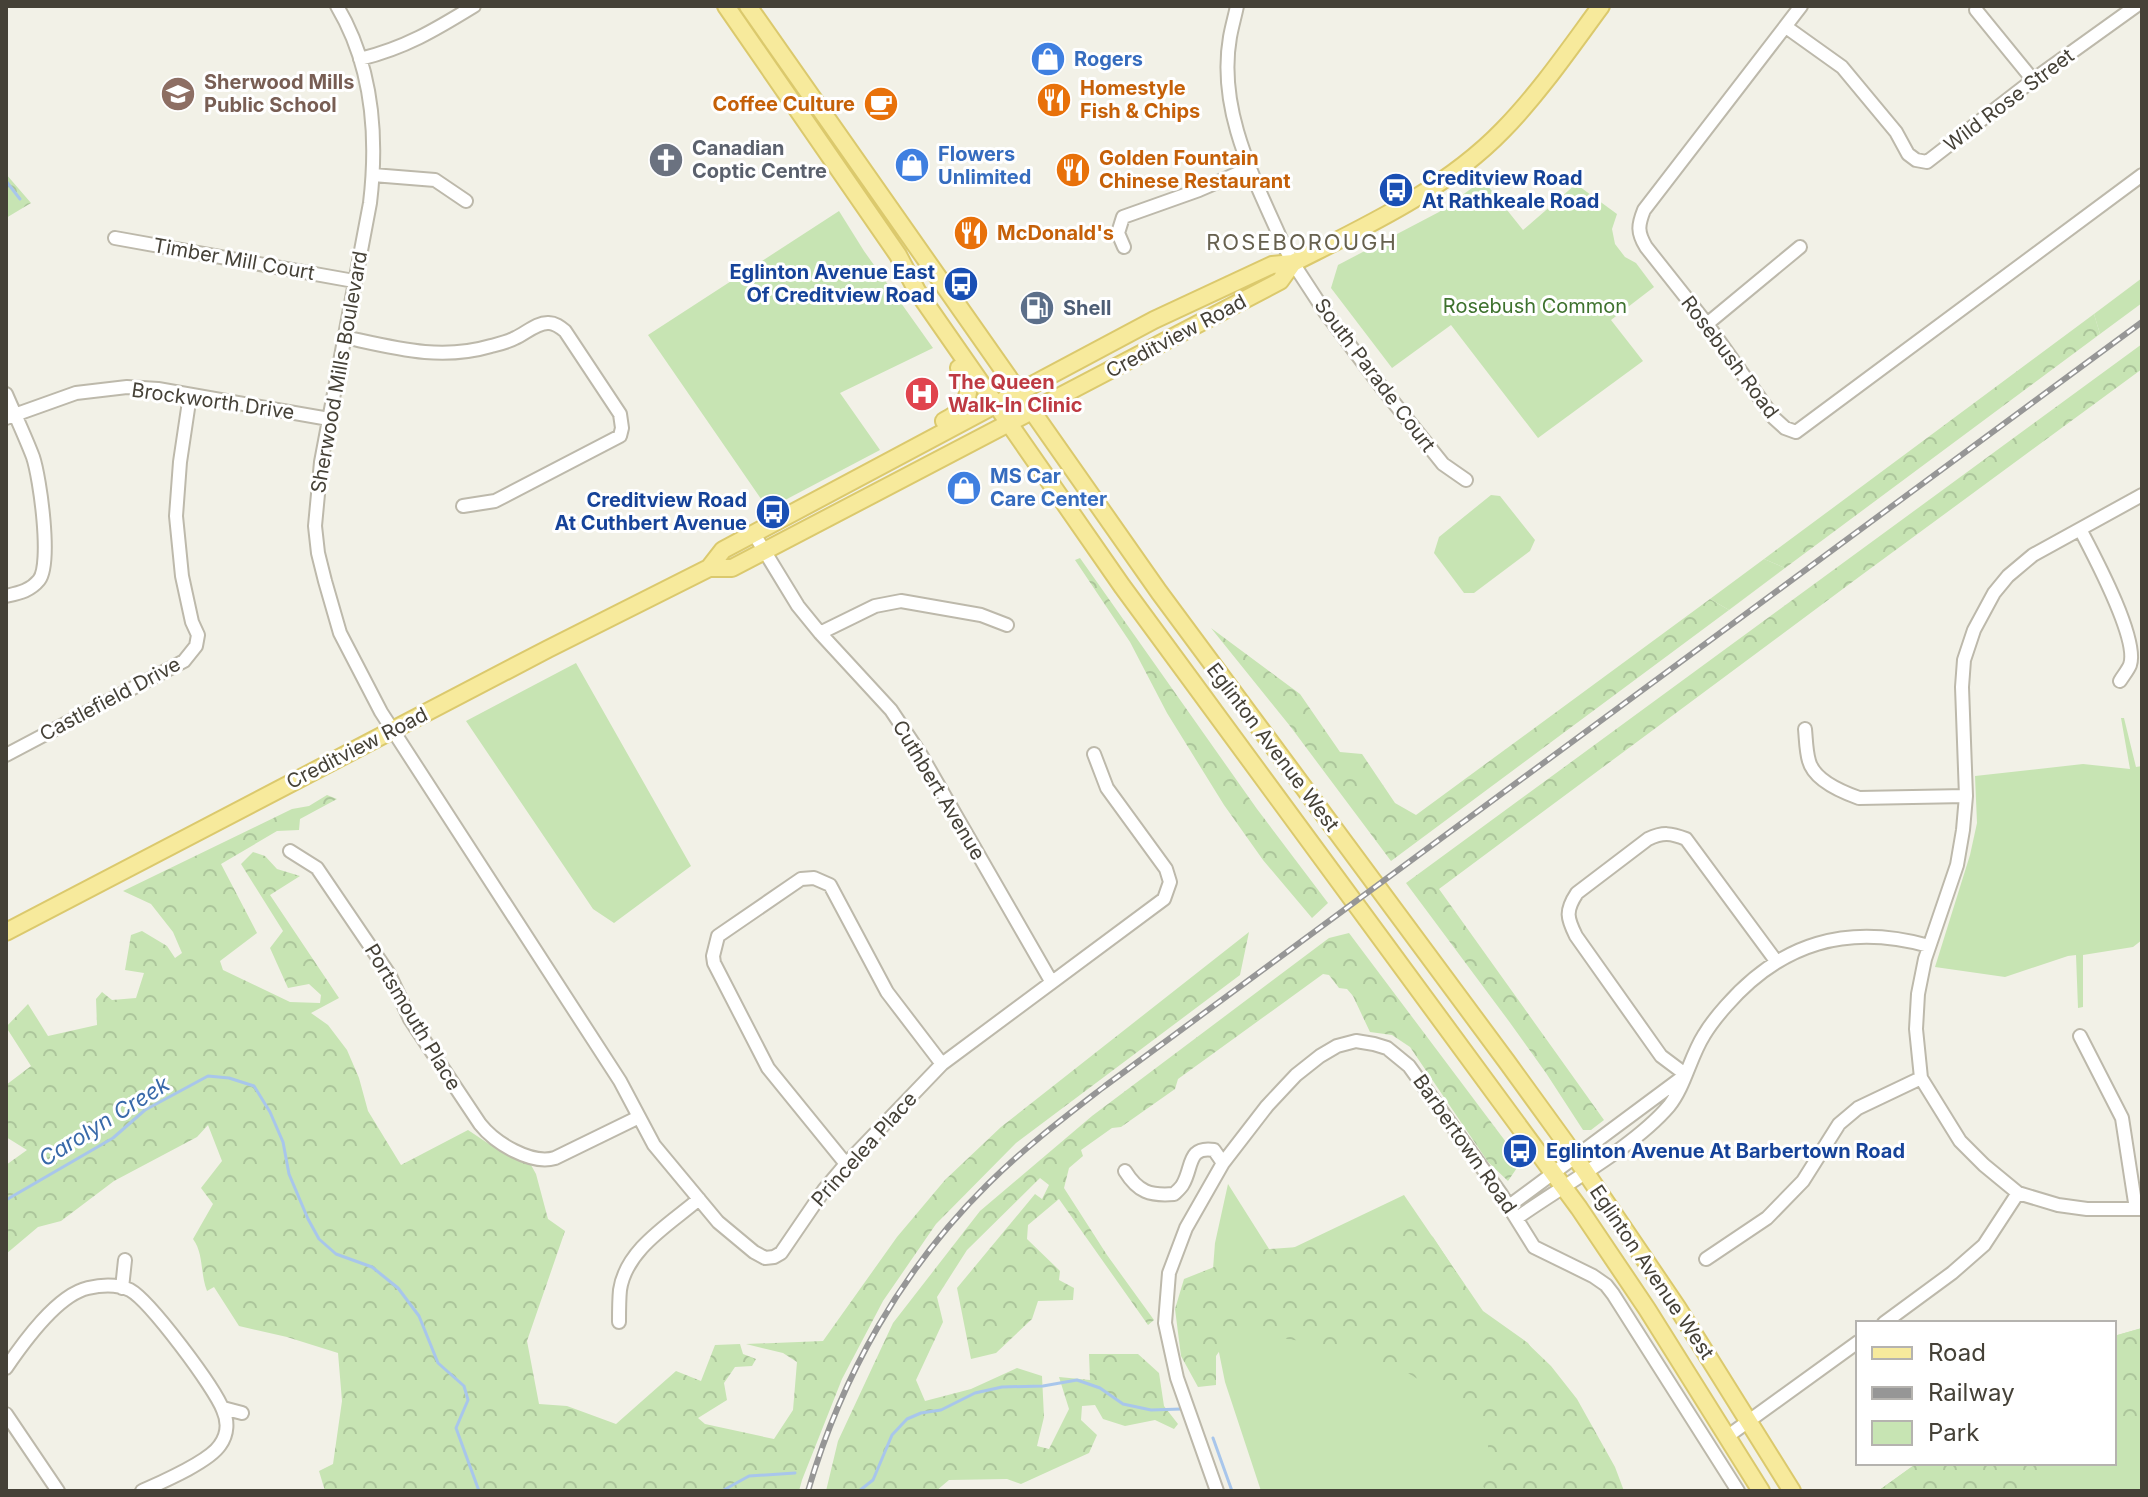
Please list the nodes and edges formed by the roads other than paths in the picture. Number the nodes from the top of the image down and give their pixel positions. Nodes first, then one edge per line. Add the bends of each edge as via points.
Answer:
1 (337, 6) edge
2 (474, 6) edge
3 (726, 6) edge
4 (748, 6) edge
5 (1237, 6) edge
6 (1601, 6) edge
7 (1801, 6) edge
8 (2136, 6) edge
9 (1976, 10) dead end
10 (1786, 27) junction
11 (360, 59) junction
12 (2033, 80) junction
13 (1250, 168) junction
14 (373, 175) junction
15 (2142, 175) edge
16 (466, 201) dead end
17 (115, 238) dead end
18 (1124, 247) dead end
19 (1800, 247) dead end
20 (1293, 263) junction
21 (354, 281) junction
22 (1707, 324) junction
23 (945, 331) junction
24 (344, 337) junction
25 (1018, 393) junction
26 (6, 394) edge
27 (190, 395) junction
28 (996, 404) junction
29 (1032, 412) junction
30 (10, 416) edge
31 (329, 419) junction
32 (1009, 424) junction
33 (899, 455) junction
34 (1466, 480) dead end
35 (2142, 495) edge
36 (463, 506) dead end
37 (2080, 529) junction
38 (754, 534) junction
39 (763, 550) junction
40 (709, 568) junction
41 (6, 596) edge
42 (1007, 625) dead end
43 (820, 633) junction
44 (2120, 681) dead end
45 (1805, 729) dead end
46 (392, 730) junction
47 (1094, 754) dead end
48 (6, 755) edge
49 (1966, 796) junction
50 (290, 851) dead end
51 (6, 932) edge
52 (1929, 946) junction
53 (1776, 961) junction
54 (1051, 981) junction
55 (2080, 1036) dead end
56 (942, 1064) junction
57 (1685, 1074) junction
58 (1921, 1078) junction
59 (639, 1117) junction
60 (1223, 1163) junction
61 (846, 1164) junction
62 (1580, 1164) junction
63 (1125, 1171) dead end
64 (1559, 1180) junction
65 (2018, 1193) junction
66 (699, 1199) junction
67 (1509, 1206) junction
68 (2139, 1209) edge
69 (1517, 1218) junction
70 (1706, 1259) dead end
71 (125, 1260) dead end
72 (122, 1288) junction
73 (1887, 1321) edge
74 (619, 1322) dead end
75 (1856, 1343) edge
76 (6, 1368) edge
77 (223, 1408) junction
78 (242, 1413) dead end
79 (6, 1414) edge
80 (1750, 1421) junction
81 (1728, 1436) junction
82 (58, 1491) edge
83 (142, 1491) edge
84 (1217, 1491) edge
85 (1738, 1491) edge
86 (1761, 1491) edge
87 (1792, 1491) edge

1 - 11 street, Sherwood Mills Boulevard
2 - 11 street via 412,43
3 - 23 main road, Eglinton Avenue West
4 - 25 main road, Eglinton Avenue West
5 - 13 street, South Parade Court via 1230,39 1231,107
6 - 20 main road, Creditview Road via 1546,80 1474,156 1412,201
7 - 10 street, Rosebush Road
8 - 12 street, Wild Rose Street
9 - 12 street
10 - 12 street, Wild Rose Street via 1852,77 1916,160 1927,162
10 - 22 street, Rosebush Road via 1639,223 1638,234 1646,247
11 - 14 street, Sherwood Mills Boulevard via 368,84
13 - 18 street via 1123,217 1118,233
13 - 20 street, South Parade Court
14 - 16 street via 435,180
14 - 21 street, Sherwood Mills Boulevard
15 - 22 street, Rosebush Road via 1796,432 1774,418
17 - 21 street, Timber Mill Court
19 - 22 street
20 - 25 main road, Creditview Road via 1272,265 1188,304
20 - 29 main road, Creditview Road via 1280,281
20 - 34 street, South Parade Court via 1443,464
21 - 24 street, Sherwood Mills Boulevard
23 - 28 main road, Eglinton Avenue West
23 - 33 main road via 941,342 969,382 966,403 954,416 911,439
24 - 31 street, Sherwood Mills Boulevard
24 - 36 street via 440,354 493,346 549,322 565,331 620,414 620,436 495,501
25 - 28 main road, Creditview Road
25 - 29 main road, Eglinton Avenue West
26 - 30 street
27 - 30 street, Brockworth Drive via 101,389
27 - 31 street, Brockworth Drive
27 - 48 street, Castlefield Drive via 176,516 196,646 184,661
28 - 32 main road, Eglinton Avenue West
28 - 33 main road, Creditview Road
29 - 32 main road, Creditview Road
29 - 62 main road, Eglinton Avenue West
30 - 41 street via 34,458 44,571 28,590
31 - 46 street, Sherwood Mills Boulevard via 317,494 318,553 340,633
32 - 39 main road, Creditview Road
32 - 64 main road, Eglinton Avenue West
33 - 38 main road, Creditview Road
35 - 37 street
37 - 44 street via 2128,636 2131,662
37 - 49 street via 2008,576 1974,630 1962,687
38 - 39 street, Cuthbert Avenue
38 - 40 main road, Creditview Road via 723,550
39 - 40 main road, Creditview Road via 732,568
39 - 43 street, Cuthbert Avenue
40 - 46 main road, Creditview Road
42 - 43 street via 981,615 901,601 875,606
43 - 54 street, Cuthbert Avenue via 891,710 921,755
45 - 49 street via 1809,765 1842,792 1859,798
46 - 51 main road, Creditview Road
46 - 59 street, Princelea Place
47 - 54 street, Princelea Place via 1107,788 1170,882 1164,899
49 - 52 street via 1957,865
50 - 59 street, Portsmouth Place via 317,868 389,974 410,1019 494,1138 524,1155 547,1160
52 - 53 street via 1896,938 1846,938 1802,947
52 - 58 street via 1918,994
53 - 57 street via 1744,985 1721,1012
53 - 57 street via 1686,839 1673,833 1648,839 1577,893 1568,920 1576,936 1661,1056
54 - 56 street, Princelea Place
55 - 68 street via 2122,1118
56 - 61 street, Princelea Place
56 - 61 street via 887,992 830,885 801,879 718,936 714,963 768,1068
57 - 62 street
57 - 62 street via 1671,1104 1654,1120
58 - 65 street via 1960,1141
58 - 70 street via 1858,1108 1839,1124 1803,1181 1767,1218
59 - 66 street, Princelea Place via 654,1145
60 - 63 street via 1214,1150 1199,1151 1174,1194 1146,1192
60 - 67 street, Barbertown Road via 1296,1075 1337,1046 1356,1041 1387,1048 1409,1066
60 - 84 street, Barbertown Road via 1186,1228 1169,1273 1165,1323 1177,1378
61 - 66 street, Princelea Place via 774,1257 754,1252
62 - 64 street
62 - 80 main road, Eglinton Avenue West
64 - 67 street
64 - 69 street
64 - 81 main road, Eglinton Avenue West
65 - 68 street via 2087,1209
65 - 73 street via 1984,1245
66 - 74 street via 630,1262 620,1287
67 - 69 street, Barbertown Road
69 - 85 street, Barbertown Road via 1534,1247 1606,1285
71 - 72 street
72 - 76 street via 85,1288 62,1303
72 - 77 street via 150,1308
75 - 80 street
77 - 78 street
77 - 83 street via 227,1425 220,1445 195,1465
79 - 82 street
80 - 81 street
80 - 87 main road, Eglinton Avenue West
81 - 86 main road, Eglinton Avenue West

